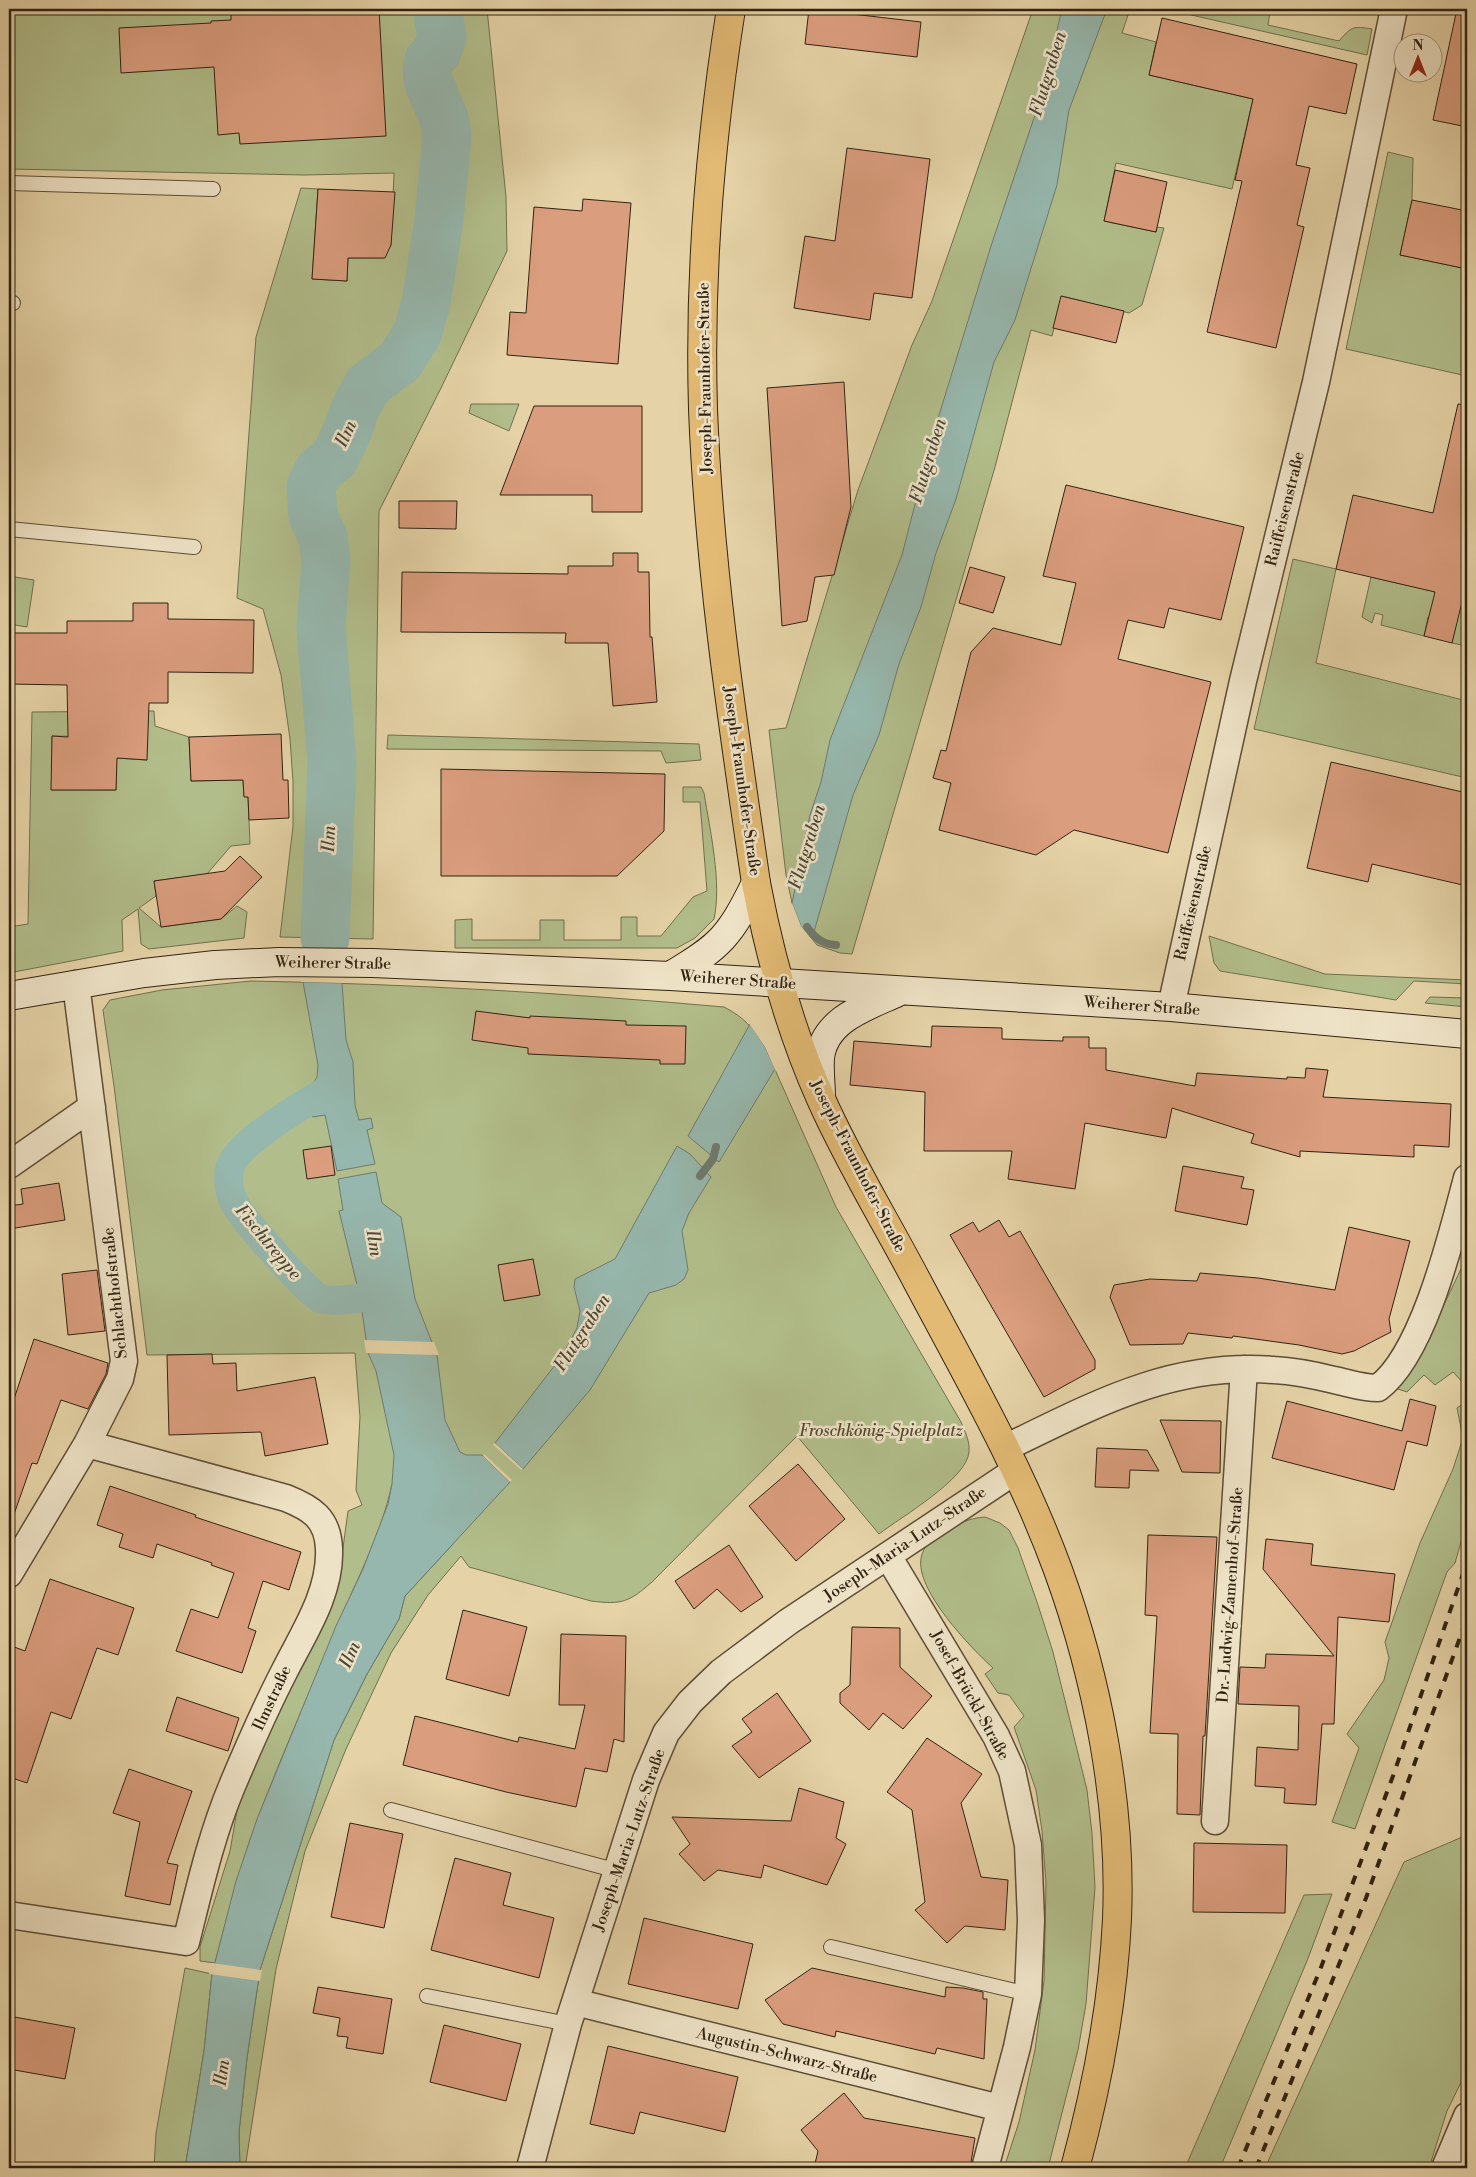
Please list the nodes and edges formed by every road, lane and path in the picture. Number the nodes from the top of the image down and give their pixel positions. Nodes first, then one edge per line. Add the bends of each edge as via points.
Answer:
1 (730, 9) edge
2 (1394, 9) edge
3 (9, 184) edge
4 (214, 189) dead end
5 (9, 530) edge
6 (194, 547) dead end
7 (756, 883) junction
8 (670, 976) junction
9 (766, 982) junction
10 (76, 984) junction
11 (902, 991) junction
12 (9, 996) edge
13 (1170, 1008) junction
14 (1467, 1034) edge
15 (821, 1099) junction
16 (92, 1107) junction
17 (9, 1165) edge
18 (1467, 1178) edge
19 (1244, 1369) junction
20 (87, 1444) junction
21 (1010, 1460) junction
22 (888, 1556) junction
23 (9, 1574) edge
24 (391, 1810) dead end
25 (1214, 1821) dead end
26 (618, 1871) junction
27 (9, 1915) edge
28 (831, 1947) dead end
29 (1028, 1994) junction
30 (427, 1996) dead end
31 (571, 2013) junction
32 (1000, 2108) junction
33 (1467, 2116) edge
34 (530, 2168) edge
35 (985, 2168) edge
36 (1074, 2168) edge
37 (1445, 2168) edge

1 - 7 main road, Joseph-Fraunhofer-Straße via 714,127 706,228 703,410 716,579
2 - 13 street, Raiffeisenstraße via 1316,382 1243,681
3 - 4 lane
5 - 6 lane
7 - 8 street via 738,920 724,939
7 - 9 main road, Joseph-Fraunhofer-Straße via 769,949
8 - 9 street, Weiherer Straße
8 - 10 street, Weiherer Straße via 279,962 154,972
9 - 11 street, Weiherer Straße
9 - 15 main road, Joseph-Fraunhofer-Straße
10 - 12 street, Weiherer Straße
10 - 16 street, Schlachthofstraße
11 - 13 street, Weiherer Straße
11 - 15 street via 847,1016 828,1036 820,1059
13 - 14 street, Weiherer Straße
15 - 21 main road, Joseph-Fraunhofer-Straße
16 - 17 street
16 - 20 street, Schlachthofstraße via 124,1361 120,1380
18 - 19 street via 1448,1251 1427,1310 1404,1356 1385,1383 1378,1388 1369,1388 1312,1375
19 - 21 street via 1194,1373 1138,1388 1071,1416
19 - 25 street, Dr.-Ludwig-Zamenhof-Straße
20 - 23 street, Schlachthofstraße
20 - 27 street, Ilmstraße via 286,1498 304,1506 317,1515 325,1528 329,1561 315,1610 267,1706 218,1821 186,1942
21 - 22 street, Joseph-Maria-Lutz-Straße
21 - 36 main road, Joseph-Fraunhofer-Straße via 1057,1567 1082,1647 1101,1732 1114,1823 1117,1913 1109,2004 1088,2119
22 - 26 street, Joseph-Maria-Lutz-Straße via 788,1622 721,1672 690,1702 666,1733 646,1780
22 - 29 street, Josef-Brückl-Straße via 978,1703 1012,1771 1028,1845
24 - 26 lane
26 - 31 street, Joseph-Maria-Lutz-Straße
28 - 29 lane
29 - 32 street, Josef-Brückl-Straße
30 - 31 lane
31 - 32 street, Augustin-Schwarz-Straße
31 - 34 street, Joseph-Maria-Lutz-Straße
32 - 35 street, Josef-Brückl-Straße
33 - 37 street

